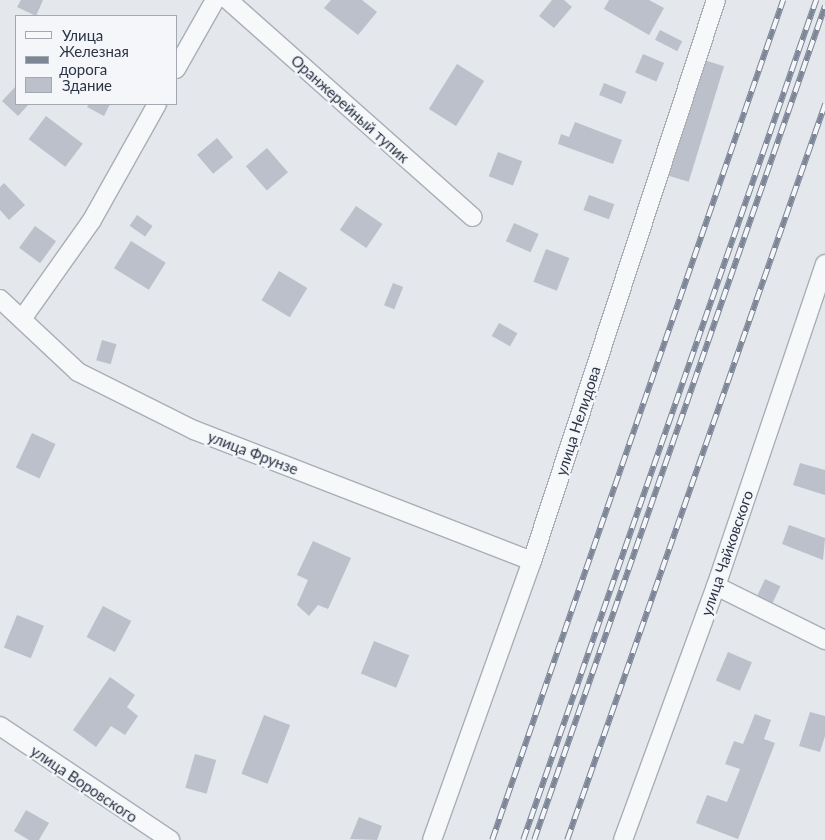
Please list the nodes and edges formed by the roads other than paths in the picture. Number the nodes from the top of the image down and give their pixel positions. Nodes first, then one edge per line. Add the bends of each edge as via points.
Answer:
1 (215, 0) edge
2 (228, 0) edge
3 (716, 0) edge
4 (178, 65) edge
5 (156, 105) edge
6 (472, 217) dead end
7 (825, 264) edge
8 (0, 299) edge
9 (22, 319) junction
10 (532, 561) junction
11 (716, 586) junction
12 (825, 640) edge
13 (0, 726) edge
14 (170, 840) edge
15 (432, 840) edge
16 (623, 840) edge

1 - 4 street
2 - 6 street, Оранжерейный тупик
3 - 10 street, улица Нелидова
5 - 9 street via 92,220
7 - 11 street, улица Чайковского
8 - 9 street, улица Фрунзе
9 - 10 street, улица Фрунзе via 78,372 194,430
10 - 15 street, улица Нелидова
11 - 12 street
11 - 16 street, улица Чайковского
13 - 14 street, улица Воровского

